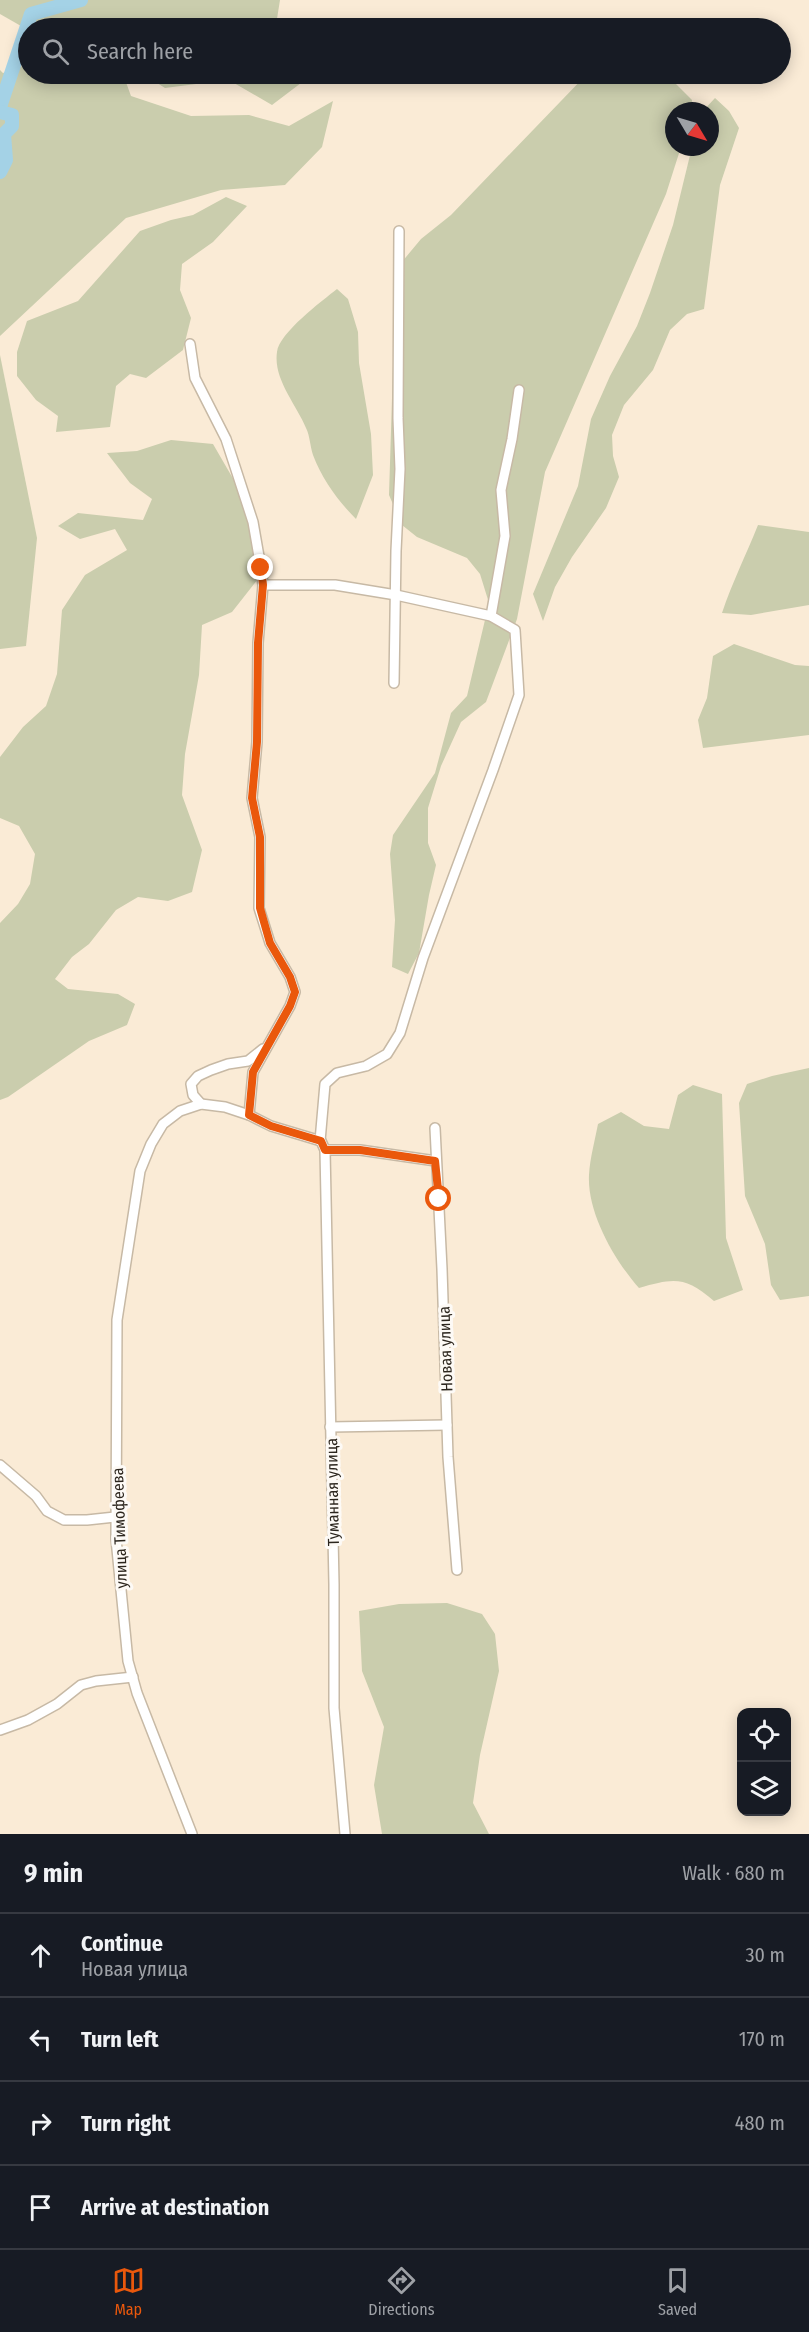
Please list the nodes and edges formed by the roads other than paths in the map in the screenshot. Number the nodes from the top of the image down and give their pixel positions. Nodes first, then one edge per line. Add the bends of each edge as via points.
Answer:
1 (399, 231) dead end
2 (190, 344) dead end
3 (519, 390) dead end
4 (263, 585) junction
5 (396, 595) junction
6 (491, 616) junction
7 (394, 683) dead end
8 (268, 1046) junction
9 (201, 1104) junction
10 (249, 1115) junction
11 (435, 1128) dead end
12 (320, 1141) junction
13 (325, 1150) junction
14 (435, 1161) junction
15 (447, 1425) junction
16 (330, 1427) junction
17 (0, 1465) edge
18 (115, 1517) junction
19 (457, 1570) dead end
20 (133, 1677) junction
21 (0, 1730) edge
22 (192, 1834) edge
23 (345, 1834) edge

1 - 5 street
2 - 4 street via 195,378 226,439 253,522
3 - 6 street via 501,490 505,536
4 - 5 street via 334,585
4 - 8 street via 252,798 260,837 260,908 270,943 295,992
5 - 6 street
5 - 7 street
6 - 12 street via 515,630 519,695 423,958 400,1033 387,1054 366,1066 338,1073 325,1084
8 - 9 street via 248,1061 198,1076 191,1084 193,1095
8 - 10 street via 253,1072
9 - 10 street
9 - 18 street, улица Тимофеева via 180,1111 163,1124 140,1171 117,1320
10 - 12 street
11 - 14 street, Новая улица
12 - 13 street
13 - 14 street via 360,1150
13 - 16 street, Туманная улица
14 - 15 street, Новая улица
15 - 16 street
15 - 19 street, Новая улица
16 - 23 street, Туманная улица via 334,1708
17 - 18 street via 36,1496 47,1511 64,1520
18 - 20 street, улица Тимофеева via 128,1660
20 - 21 street via 81,1684 57,1704
20 - 22 street, улица Тимофеева

